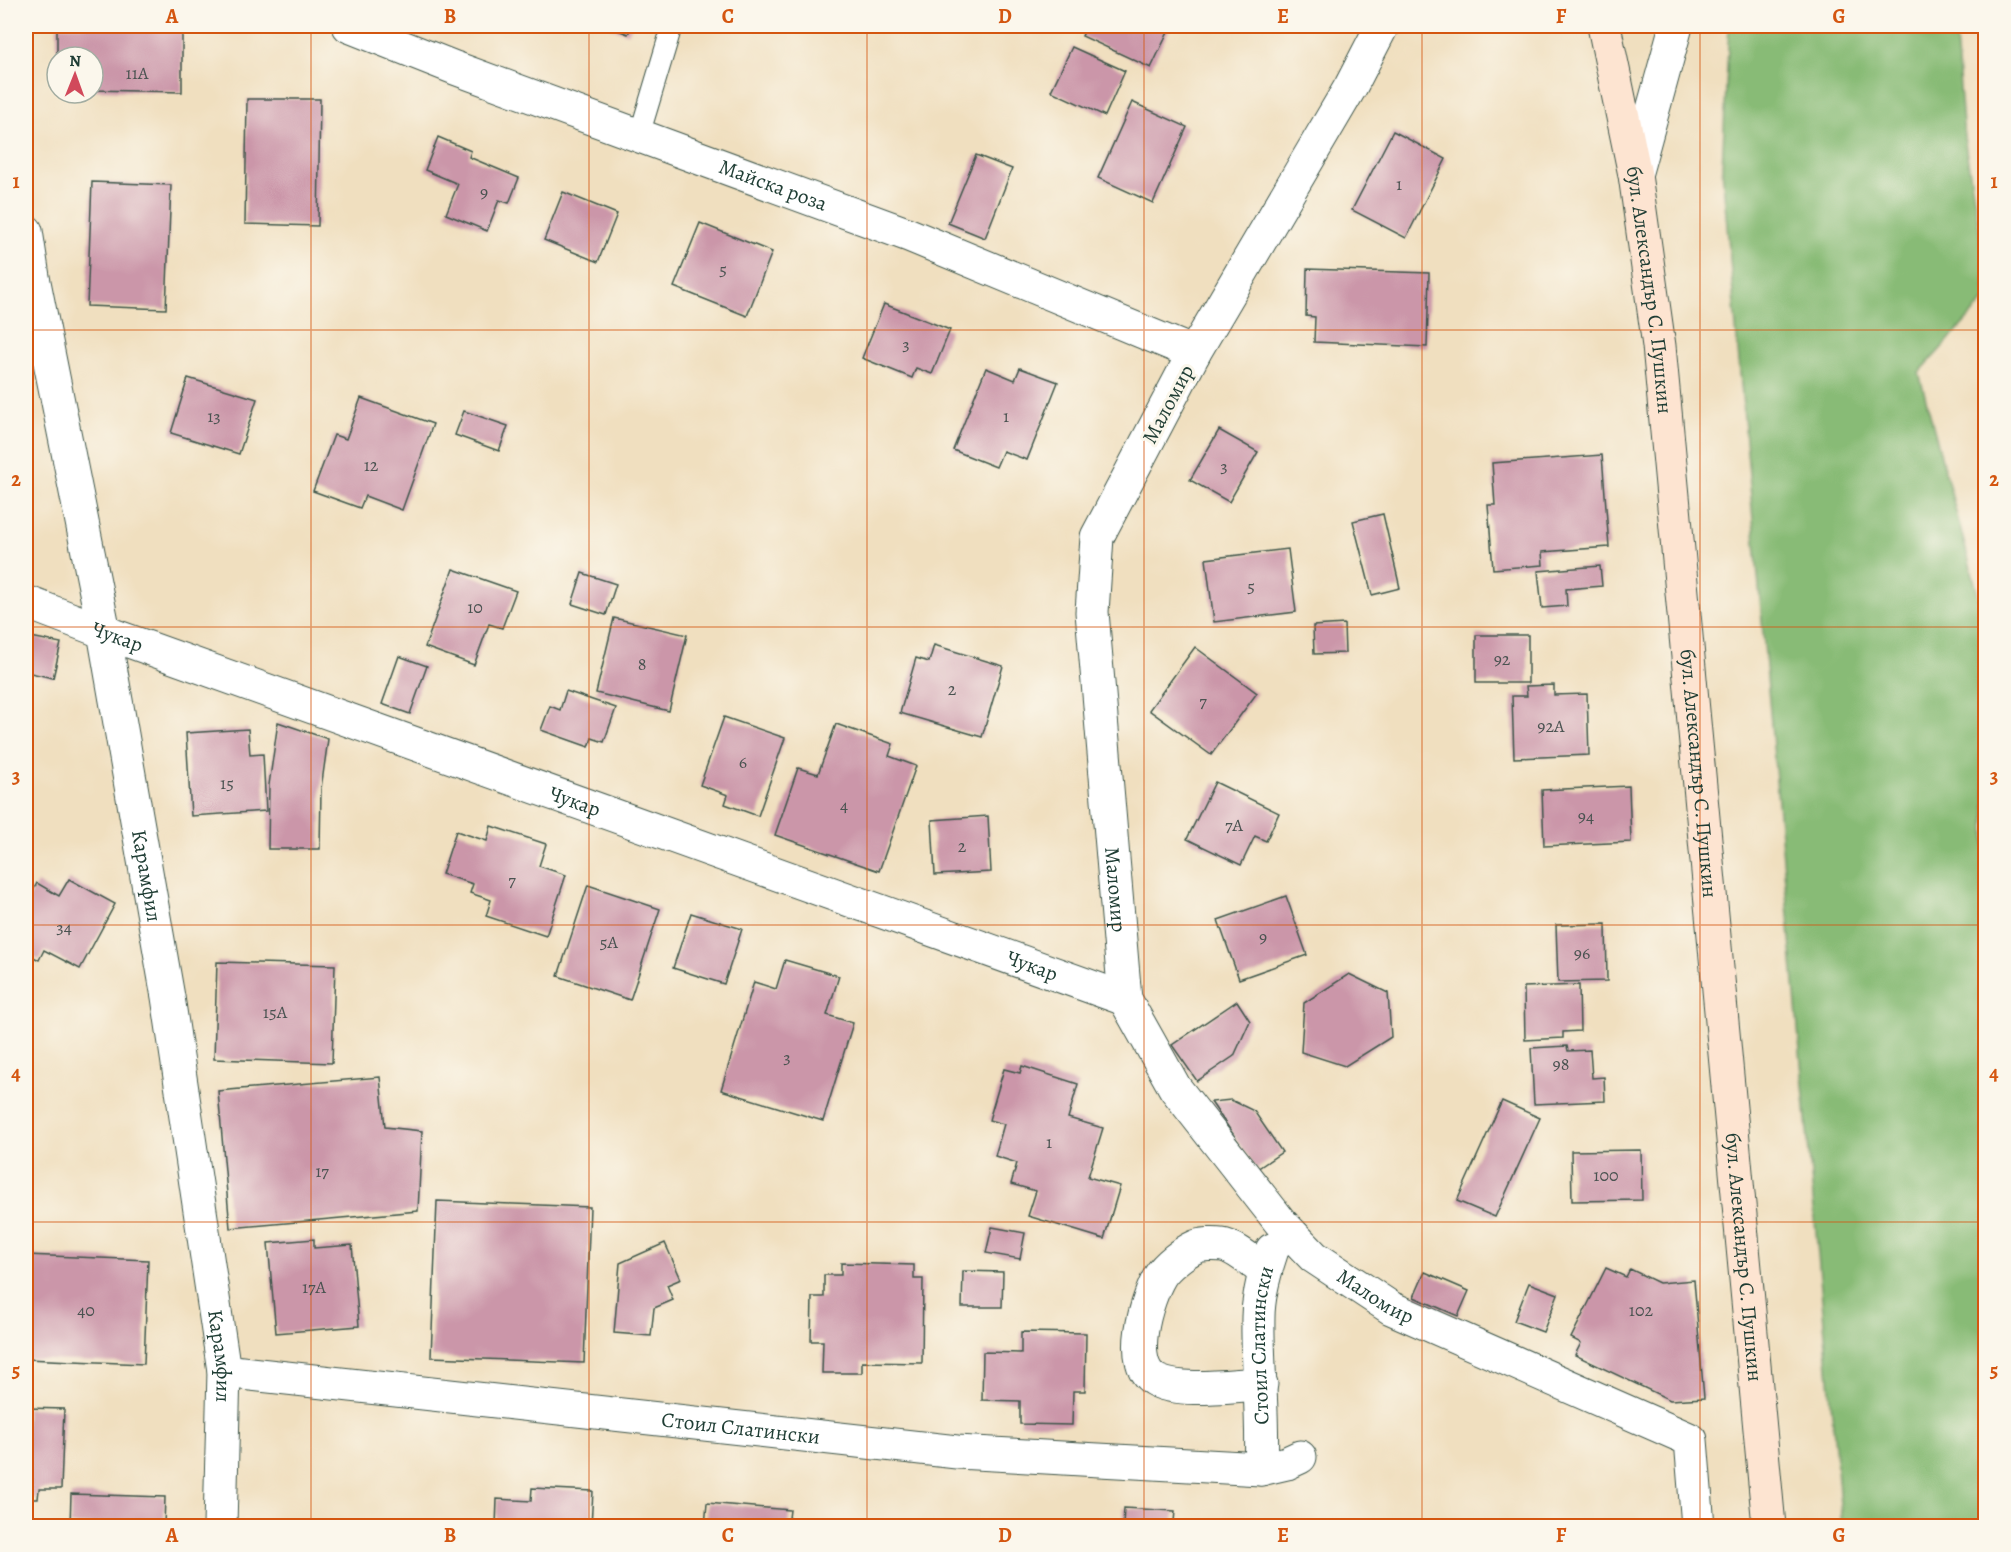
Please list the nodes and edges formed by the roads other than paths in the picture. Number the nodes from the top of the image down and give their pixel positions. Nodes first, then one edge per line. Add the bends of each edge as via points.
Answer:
1 (349, 26) edge
2 (672, 26) edge
3 (1382, 26) edge
4 (1604, 26) edge
5 (1676, 26) edge
6 (639, 136) junction
7 (1635, 175) junction
8 (26, 231) edge
9 (1194, 353) junction
10 (26, 602) edge
11 (104, 632) junction
12 (1125, 999) junction
13 (1281, 1223) junction
14 (1265, 1271) junction
15 (224, 1371) junction
16 (1261, 1384) junction
17 (1299, 1456) dead end
18 (1261, 1469) junction
19 (220, 1527) edge
20 (1698, 1527) edge
21 (1769, 1527) edge

1 - 6 street, Майска роза
2 - 6 lane
3 - 9 street, Маломир via 1351,86
4 - 7 main road, бул. Александър С. Пушкин
5 - 7 street
6 - 9 street, Майска роза via 909,235
7 - 21 main road, бул. Александър С. Пушкин via 1659,346
8 - 11 street, Карамфил
9 - 12 street, Маломир via 1097,537 1092,612
10 - 11 street, Чукар
11 - 12 street, Чукар
11 - 15 street, Карамфил via 168,997
12 - 13 street, Маломир via 1175,1088
13 - 14 street, Стоил Слатински
13 - 20 street, Маломир via 1314,1257 1391,1308 1691,1440
14 - 16 street, Стоил Слатински via 1258,1315
14 - 16 street via 1224,1245 1197,1246 1161,1275 1144,1316 1140,1348 1144,1369 1155,1380 1179,1387
15 - 18 street, Стоил Слатински via 957,1452
15 - 19 street, Карамфил
16 - 18 street, Стоил Слатински
17 - 18 street, Стоил Слатински

